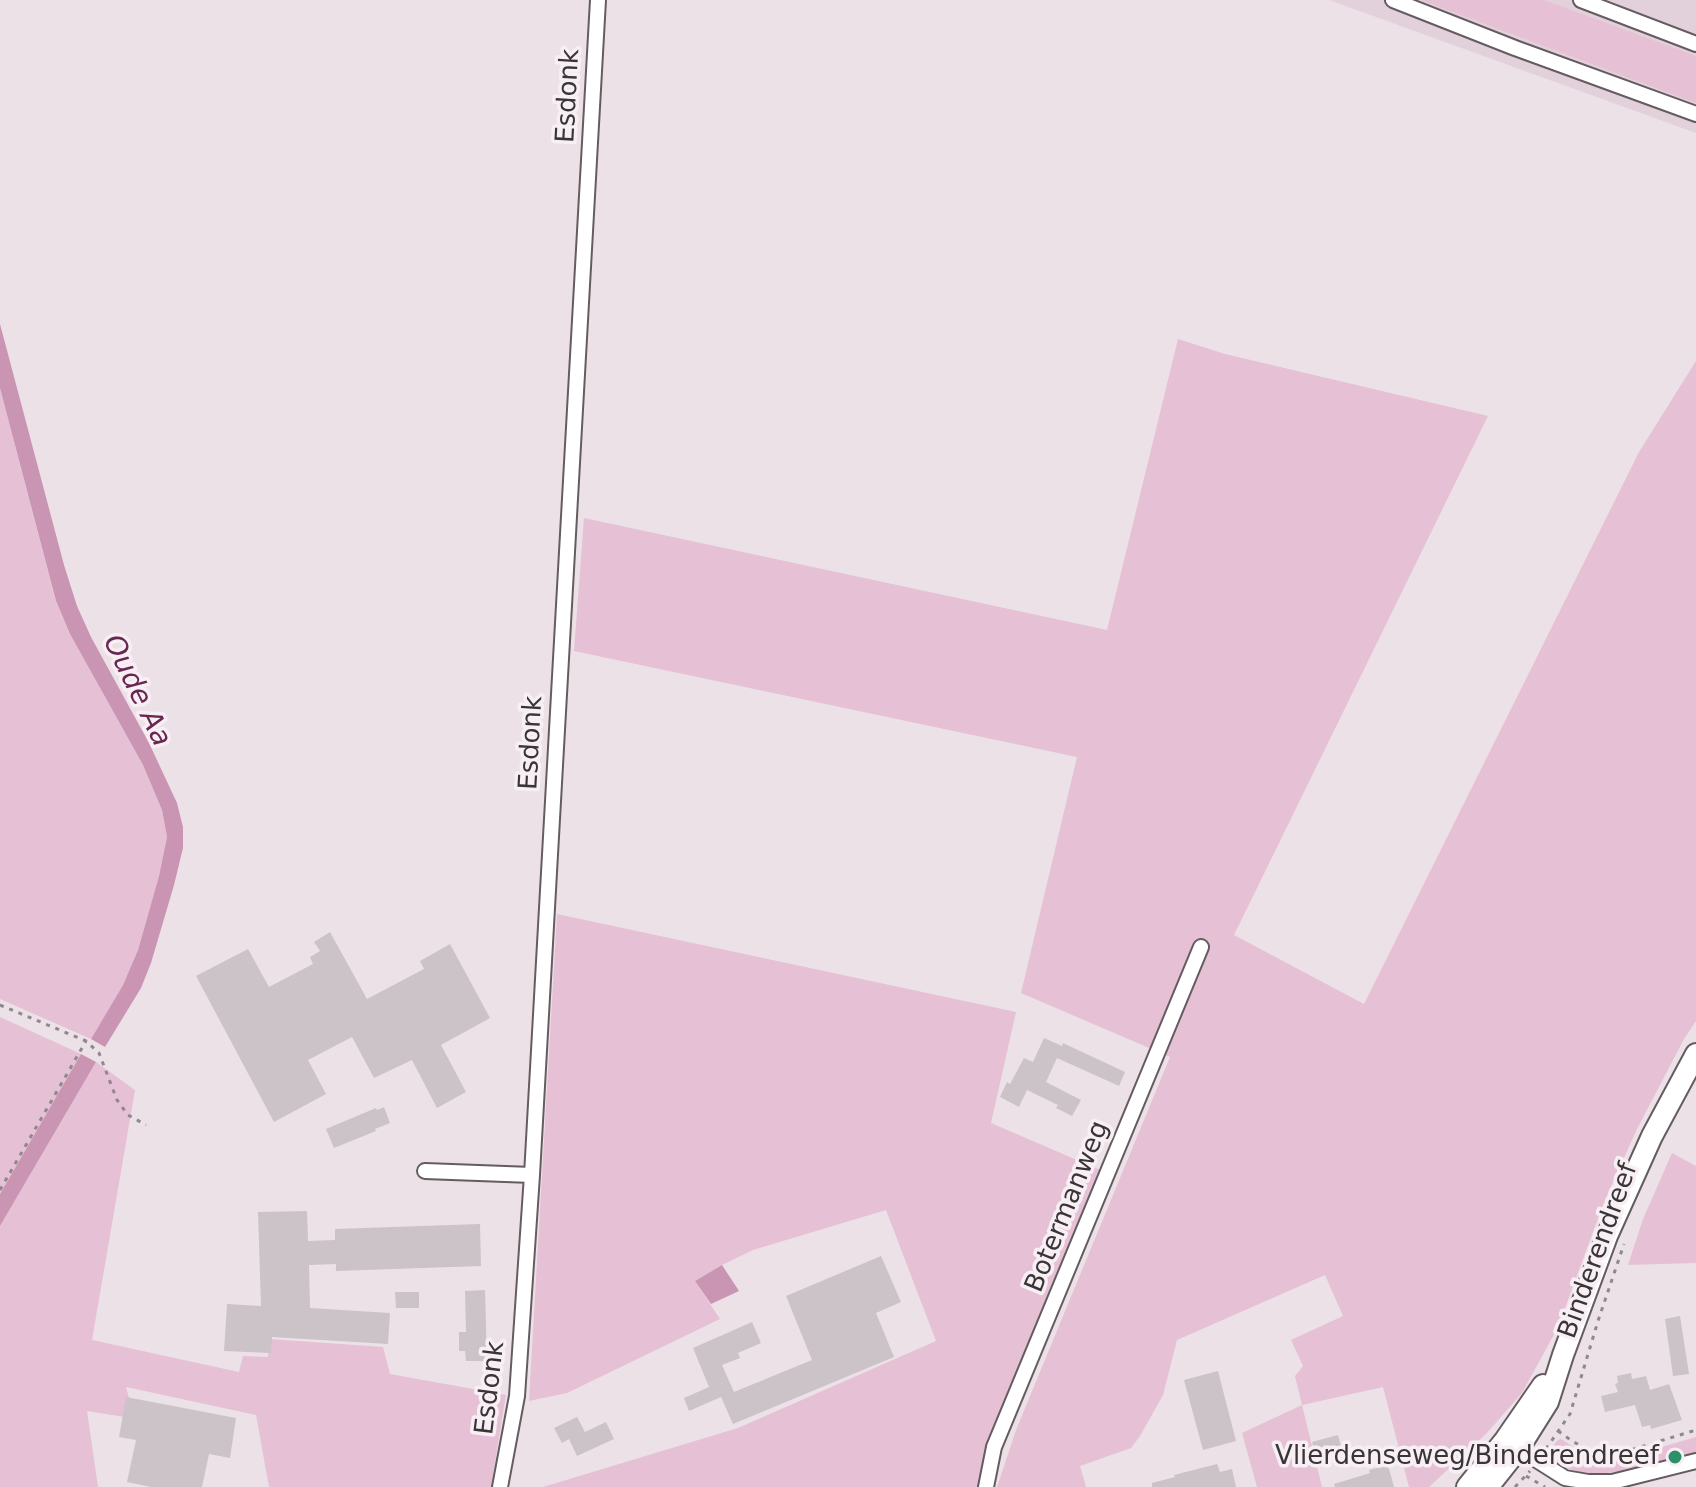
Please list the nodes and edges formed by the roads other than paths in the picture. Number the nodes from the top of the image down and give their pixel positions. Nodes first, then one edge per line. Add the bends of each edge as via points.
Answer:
1 (598, 0) edge
2 (1393, 0) edge
3 (1581, 0) edge
4 (1696, 44) edge
5 (1696, 114) edge
6 (1201, 947) dead end
7 (1696, 1054) edge
8 (425, 1171) dead end
9 (532, 1175) junction
10 (1512, 1444) junction
11 (1696, 1461) edge
12 (500, 1487) edge
13 (986, 1487) edge
14 (1467, 1487) edge
15 (1488, 1487) edge

1 - 9 street, Esdonk
2 - 5 street
3 - 4 street
6 - 13 street, Botermanweg via 994,1447
7 - 10 main road, Binderendreef via 1607,1236 1548,1402
8 - 9 street
9 - 12 street, Esdonk via 517,1396
10 - 11 street via 1565,1478 1588,1482 1612,1482
10 - 14 main road
10 - 15 main road

